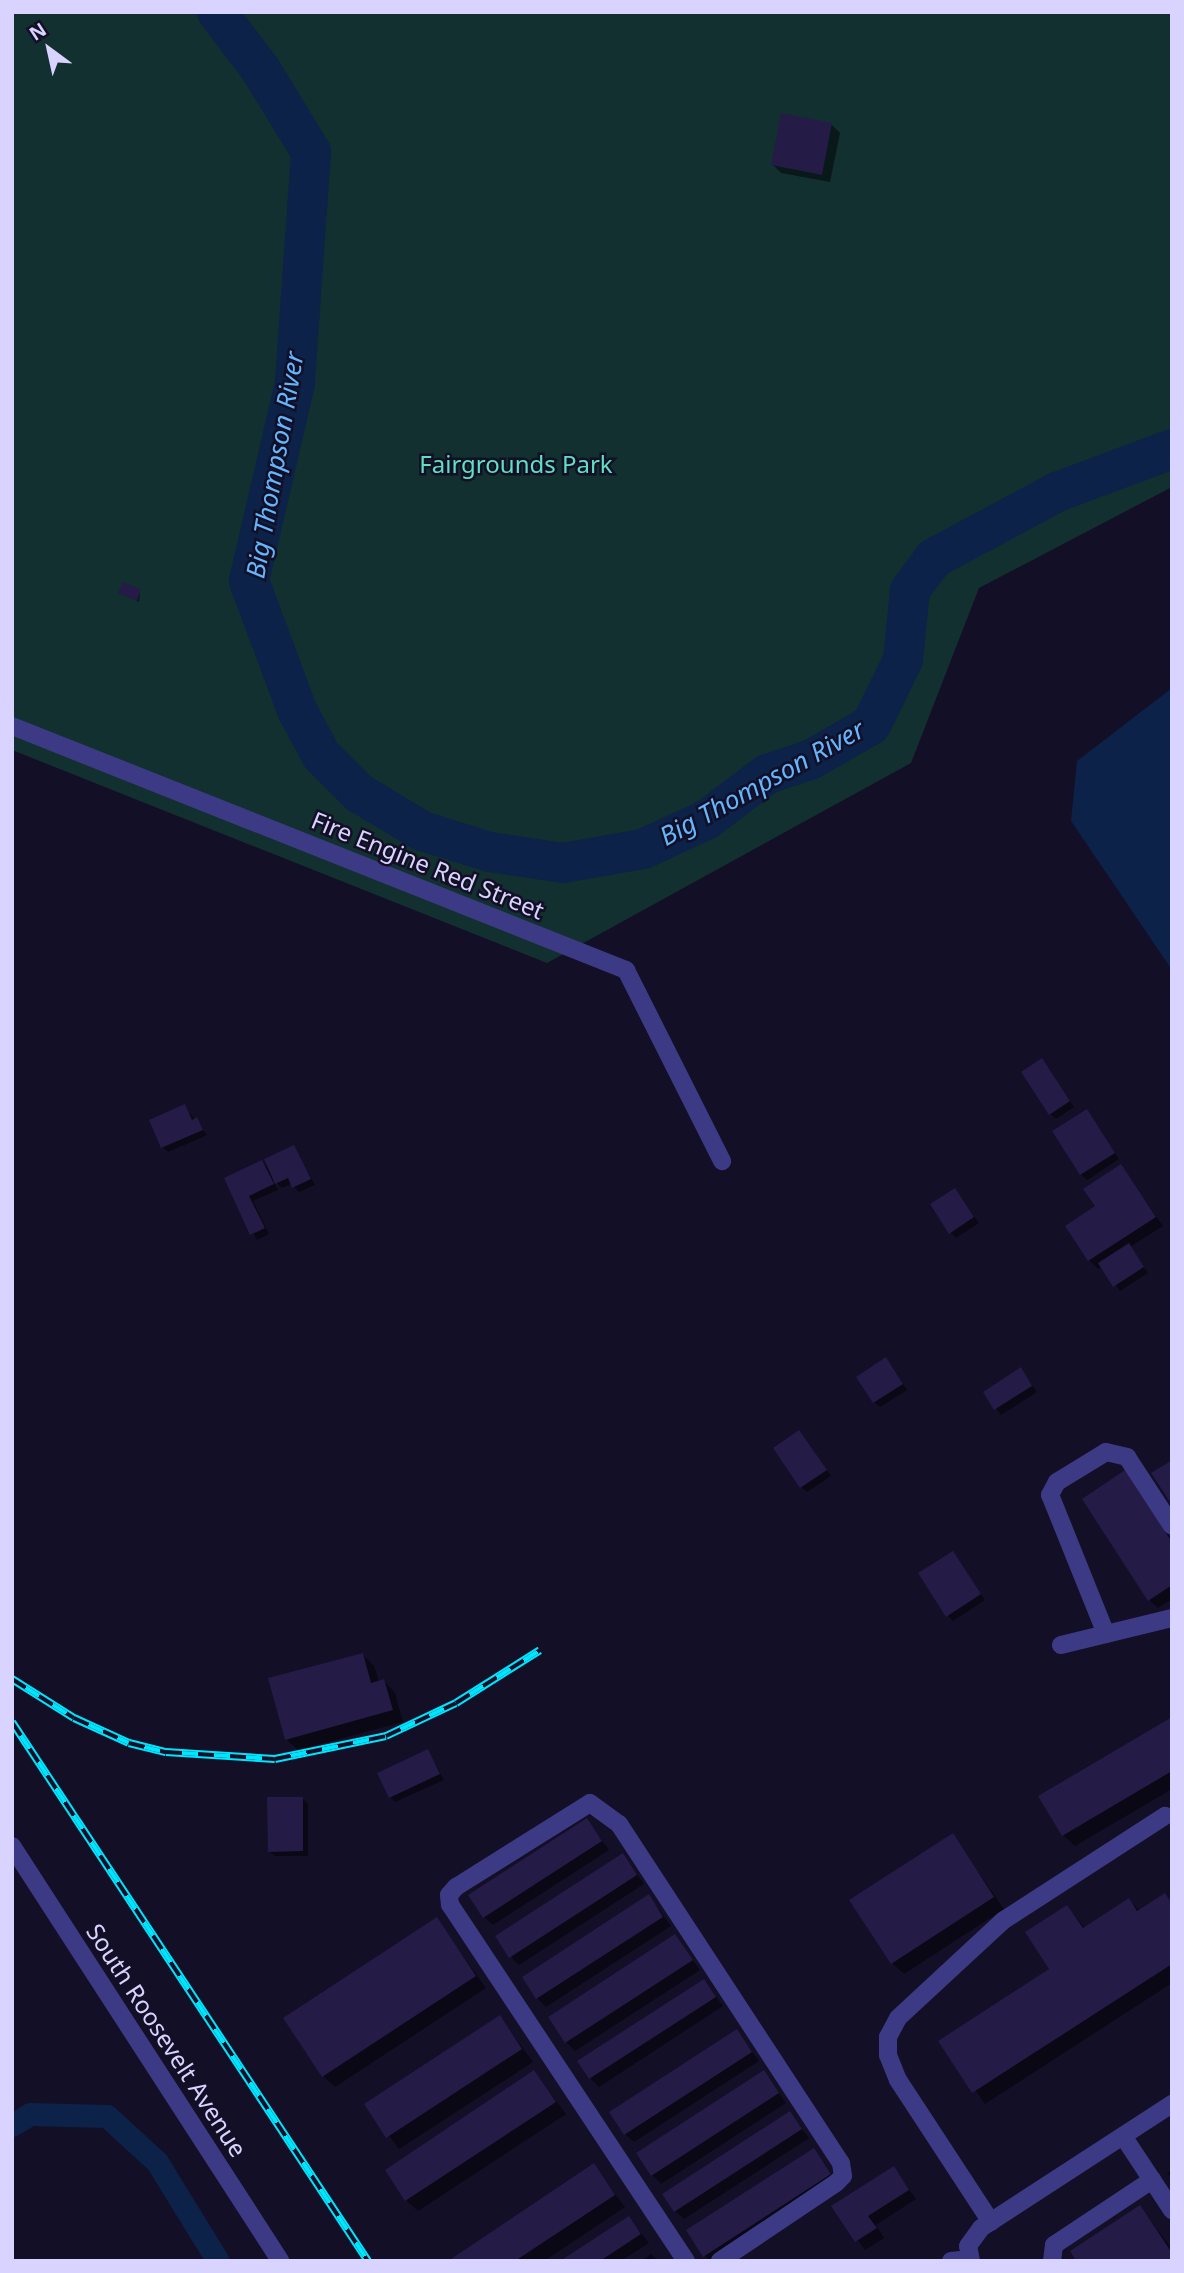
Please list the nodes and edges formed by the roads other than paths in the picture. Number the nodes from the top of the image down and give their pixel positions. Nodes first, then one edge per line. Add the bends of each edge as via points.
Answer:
1 (12, 726) edge
2 (722, 1161) dead end
3 (1172, 1526) edge
4 (1172, 1618) edge
5 (1106, 1634) junction
6 (1061, 1645) dead end
7 (1170, 1818) edge
8 (12, 1846) edge
9 (1172, 2104) edge
10 (1123, 2136) junction
11 (1152, 2180) junction
12 (1172, 2210) edge
13 (990, 2222) junction
14 (965, 2257) edge
15 (280, 2261) edge
16 (686, 2261) edge
17 (720, 2261) edge
18 (1052, 2261) edge

1 - 2 street, Fire Engine Red Street via 626,970
3 - 5 street via 1127,1457 1106,1452 1057,1482 1050,1496
4 - 5 street
5 - 6 street
7 - 13 street via 1004,1920 898,2018 888,2037 888,2055 898,2080
8 - 15 street, South Roosevelt Avenue
9 - 10 street
10 - 11 street
10 - 13 street
11 - 12 street
11 - 18 street via 1055,2245
13 - 14 street
16 - 17 street via 450,1905 449,1895 456,1887 590,1803 620,1824 841,2163 842,2176 836,2182

